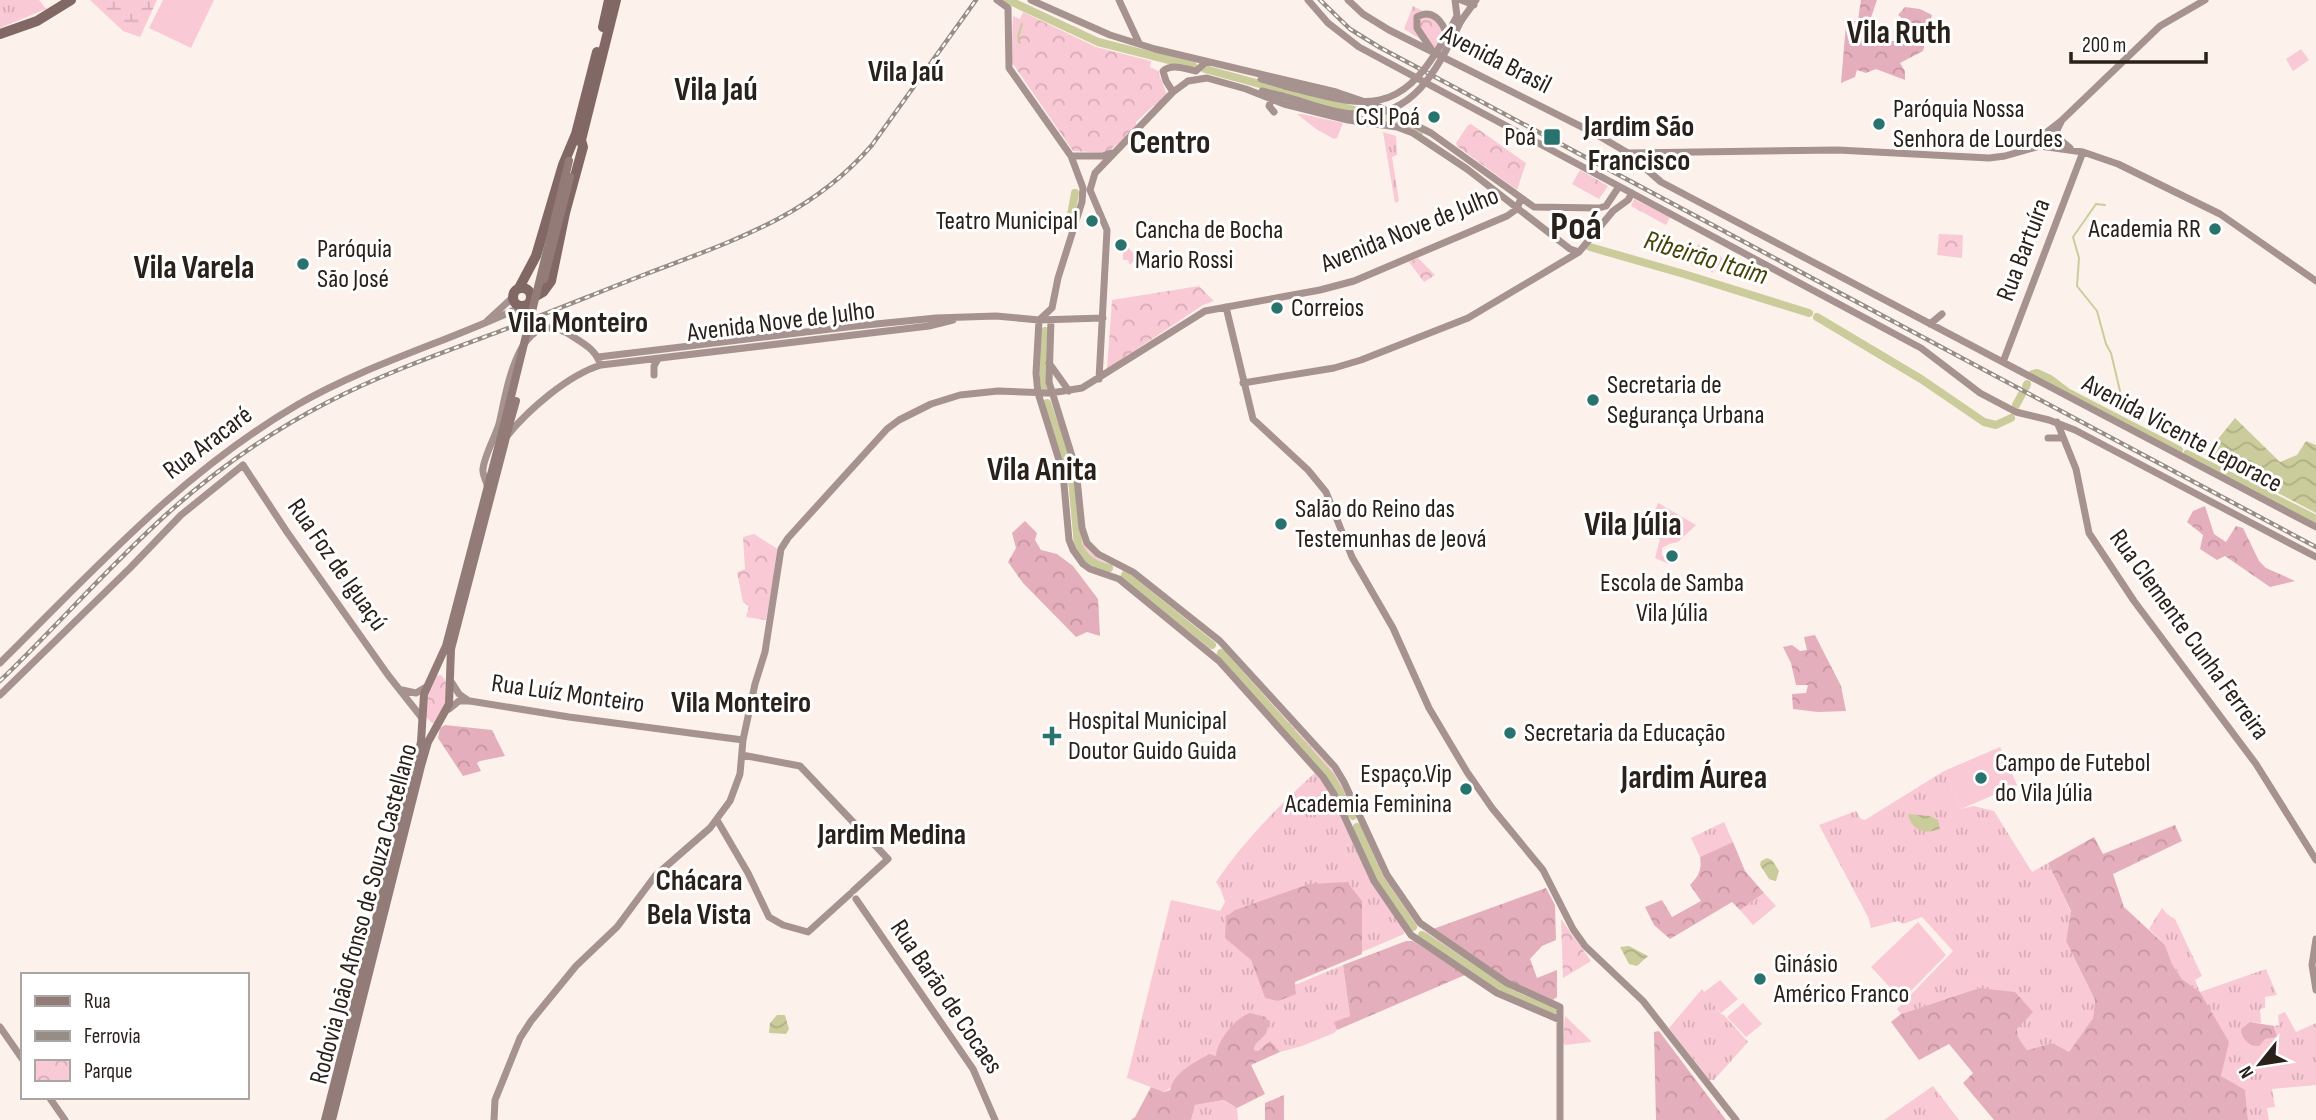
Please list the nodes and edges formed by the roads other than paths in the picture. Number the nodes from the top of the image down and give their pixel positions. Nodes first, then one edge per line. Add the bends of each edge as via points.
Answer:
1 (71, 0) edge
2 (609, 0) edge
3 (616, 0) edge
4 (997, 0) edge
5 (1031, 0) edge
6 (1119, 0) edge
7 (1308, 0) edge
8 (1348, 0) edge
9 (1455, 0) edge
10 (1461, 0) edge
11 (2205, 0) edge
12 (1475, 3) edge
13 (0, 34) edge
14 (1445, 39) junction
15 (1139, 43) junction
16 (1433, 52) junction
17 (1203, 64) junction
18 (1173, 92) junction
19 (1278, 99) junction
20 (1390, 112) junction
21 (1399, 116) junction
22 (2061, 121) junction
23 (1384, 123) junction
24 (1397, 127) junction
25 (578, 140) junction
26 (2025, 149) junction
27 (2074, 150) junction
28 (1117, 151) junction
29 (2083, 152) junction
30 (1629, 153) junction
31 (1071, 156) junction
32 (1093, 177) junction
33 (1081, 179) junction
34 (1618, 188) junction
35 (1632, 193) junction
36 (1521, 198) junction
37 (1599, 208) junction
38 (1517, 209) junction
39 (1609, 216) junction
40 (1578, 252) junction
41 (2316, 281) edge
42 (519, 288) junction
43 (513, 298) junction
44 (531, 299) junction
45 (521, 307) junction
46 (1226, 307) junction
47 (1052, 308) junction
48 (1942, 314) dead end
49 (960, 318) junction
50 (1103, 318) junction
51 (1039, 320) junction
52 (1051, 320) junction
53 (1062, 320) junction
54 (486, 323) junction
55 (1930, 324) junction
56 (658, 359) junction
57 (599, 361) junction
58 (1049, 362) junction
59 (2003, 362) junction
60 (654, 375) dead end
61 (1099, 379) junction
62 (1243, 383) junction
63 (1069, 391) junction
64 (1038, 393) junction
65 (1051, 393) junction
66 (508, 421) junction
67 (2057, 422) junction
68 (507, 437) junction
69 (2048, 438) dead end
70 (2063, 438) junction
71 (487, 485) junction
72 (2316, 527) edge
73 (2316, 557) edge
74 (0, 663) edge
75 (432, 676) junction
76 (451, 682) junction
77 (426, 687) junction
78 (398, 688) junction
79 (0, 695) edge
80 (470, 701) junction
81 (444, 716) junction
82 (423, 720) junction
83 (743, 740) junction
84 (742, 755) junction
85 (717, 820) junction
86 (2316, 860) edge
87 (854, 896) junction
88 (2316, 939) edge
89 (2316, 990) edge
90 (1560, 1020) junction
91 (0, 1027) edge
92 (21, 1057) edge
93 (50, 1099) edge
94 (65, 1120) edge
95 (325, 1120) edge
96 (332, 1120) edge
97 (494, 1120) edge
98 (995, 1120) edge
99 (1560, 1120) edge
100 (1737, 1120) edge

1 - 13 highway via 37,21
2 - 25 highway
3 - 25 highway
4 - 31 main road via 1008,8 1009,68
5 - 15 main road
6 - 15 main road
7 - 34 main road via 1359,47
8 - 16 main road, Avenida Brasil via 1375,22
9 - 14 main road via 1457,16
10 - 12 main road
11 - 22 main road via 2160,26
12 - 19 main road, bridge via 1430,79 1395,107 1355,114
14 - 16 main road via 1443,25 1432,14 1417,17 1417,28
14 - 17 main road, bridge via 1416,80 1401,92 1385,100 1356,103
15 - 17 main road
16 - 30 main road, Avenida Brasil
17 - 18 main road via 1196,71 1166,68 1164,77
17 - 20 main road via 1210,61 1336,92
18 - 19 main road via 1188,81 1207,78
18 - 28 main road
19 - 19 main road via 1274,114 1269,106
19 - 23 main road via 1348,120
20 - 21 main road
20 - 23 main road
21 - 24 main road via 1394,121
21 - 36 main road via 1449,145
22 - 26 main road
22 - 27 main road via 2057,138
23 - 24 main road
24 - 38 main road via 1467,169
25 - 42 highway via 563,165 536,256
25 - 44 highway via 583,147 551,281
25 - 66 main road, bridge
26 - 27 main road
26 - 30 main road via 1989,158 1838,150
27 - 29 main road
28 - 31 main road
28 - 32 main road
29 - 41 main road via 2220,214
29 - 59 main road, Rua Bartuíra
30 - 55 main road, Avenida Brasil via 1661,182
31 - 33 main road
32 - 33 main road
32 - 50 main road via 1091,194 1107,230
33 - 47 main road via 1082,202
34 - 35 main road
34 - 37 main road
35 - 39 main road
35 - 67 main road via 1921,348 1980,393 2013,411
36 - 37 main road via 1534,207
36 - 38 main road, Avenida Nove de Julho
37 - 39 main road
38 - 40 main road
38 - 46 main road, Avenida Nove de Julho via 1354,281
39 - 40 main road
40 - 62 main road via 1468,318 1409,343 1334,368
42 - 43 highway
42 - 44 highway via 528,290
43 - 45 highway
43 - 54 main road, Rua Aracaré
44 - 45 highway
45 - 54 main road, Rua Aracaré
46 - 61 main road, Avenida Nove de Julho via 1205,310
46 - 62 main road
47 - 51 main road
47 - 53 main road
48 - 55 main road
49 - 51 main road, Avenida Nove de Julho
49 - 56 main road, Avenida Nove de Julho via 929,326
49 - 57 main road, Avenida Nove de Julho via 876,323
50 - 53 main road, Avenida Nove de Julho
50 - 61 main road
51 - 52 main road, Avenida Nove de Julho
51 - 64 main road
52 - 53 main road, Avenida Nove de Julho
52 - 58 main road
54 - 74 main road, Rua Aracaré via 360,372 230,448 143,520
55 - 59 main road, Avenida Vicente Leporace
56 - 57 main road, Avenida Nove de Julho
56 - 60 main road
57 - 68 main road, Avenida Nove de Julho via 523,418
57 - 71 main road via 591,349 556,330 537,331 523,345 483,467
58 - 63 main road
58 - 65 main road
59 - 72 main road, Avenida Vicente Leporace
61 - 63 main road, Avenida Nove de Julho
62 - 100 main road via 1256,424 1326,492 1352,557 1467,772 1537,861 1585,946 1643,1001
63 - 65 main road, Avenida Nove de Julho
64 - 65 main road, Avenida Nove de Julho
64 - 83 main road, Avenida Nove de Julho via 960,395 899,420 788,538 779,554 765,652
64 - 90 main road via 1063,473 1069,540 1077,557 1090,569 1119,579 1208,651 1297,746 1329,785 1374,881 1411,935 1497,993
65 - 90 main road via 1076,469 1087,543 1133,572 1220,641 1318,748 1345,782 1382,867 1424,927 1507,983 1560,1007
66 - 68 main road
66 - 71 main road
67 - 70 main road, Rua Clemente Cunha Ferreira
67 - 73 main road
68 - 76 main road via 452,649
69 - 70 main road
70 - 86 main road, Rua Clemente Cunha Ferreira via 2078,478 2089,533 2256,764
71 - 75 main road via 446,646
75 - 76 main road via 444,671
75 - 77 main road
76 - 80 main road, Rua Luíz Monteiro
76 - 81 main road, Rodovia João Afonso de Souza Castellano
77 - 78 main road via 412,694
77 - 82 main road, Rodovia João Afonso de Souza Castellano
78 - 79 main road, Rua Foz de Iguaçú via 243,465 181,515
78 - 82 main road, Rua Foz de Iguaçú
80 - 81 main road, Rua Luíz Monteiro via 455,703
80 - 83 main road, Rua Luíz Monteiro
81 - 82 main road via 432,726
81 - 96 main road, Rodovia João Afonso de Souza Castellano via 421,766
82 - 95 main road, Rodovia João Afonso de Souza Castellano
83 - 84 main road, Avenida Nove de Julho
84 - 85 main road, Avenida Nove de Julho via 736,788
84 - 87 main road via 800,766 888,859
85 - 87 main road via 769,917 783,925 808,932
85 - 97 main road, Avenida Nove de Julho via 655,876 624,919 566,977 531,1021 495,1100
87 - 98 main road, Rua Barão de Cocaes via 973,1069
88 - 89 main road via 2312,965
90 - 99 main road
91 - 92 main road
93 - 94 main road

